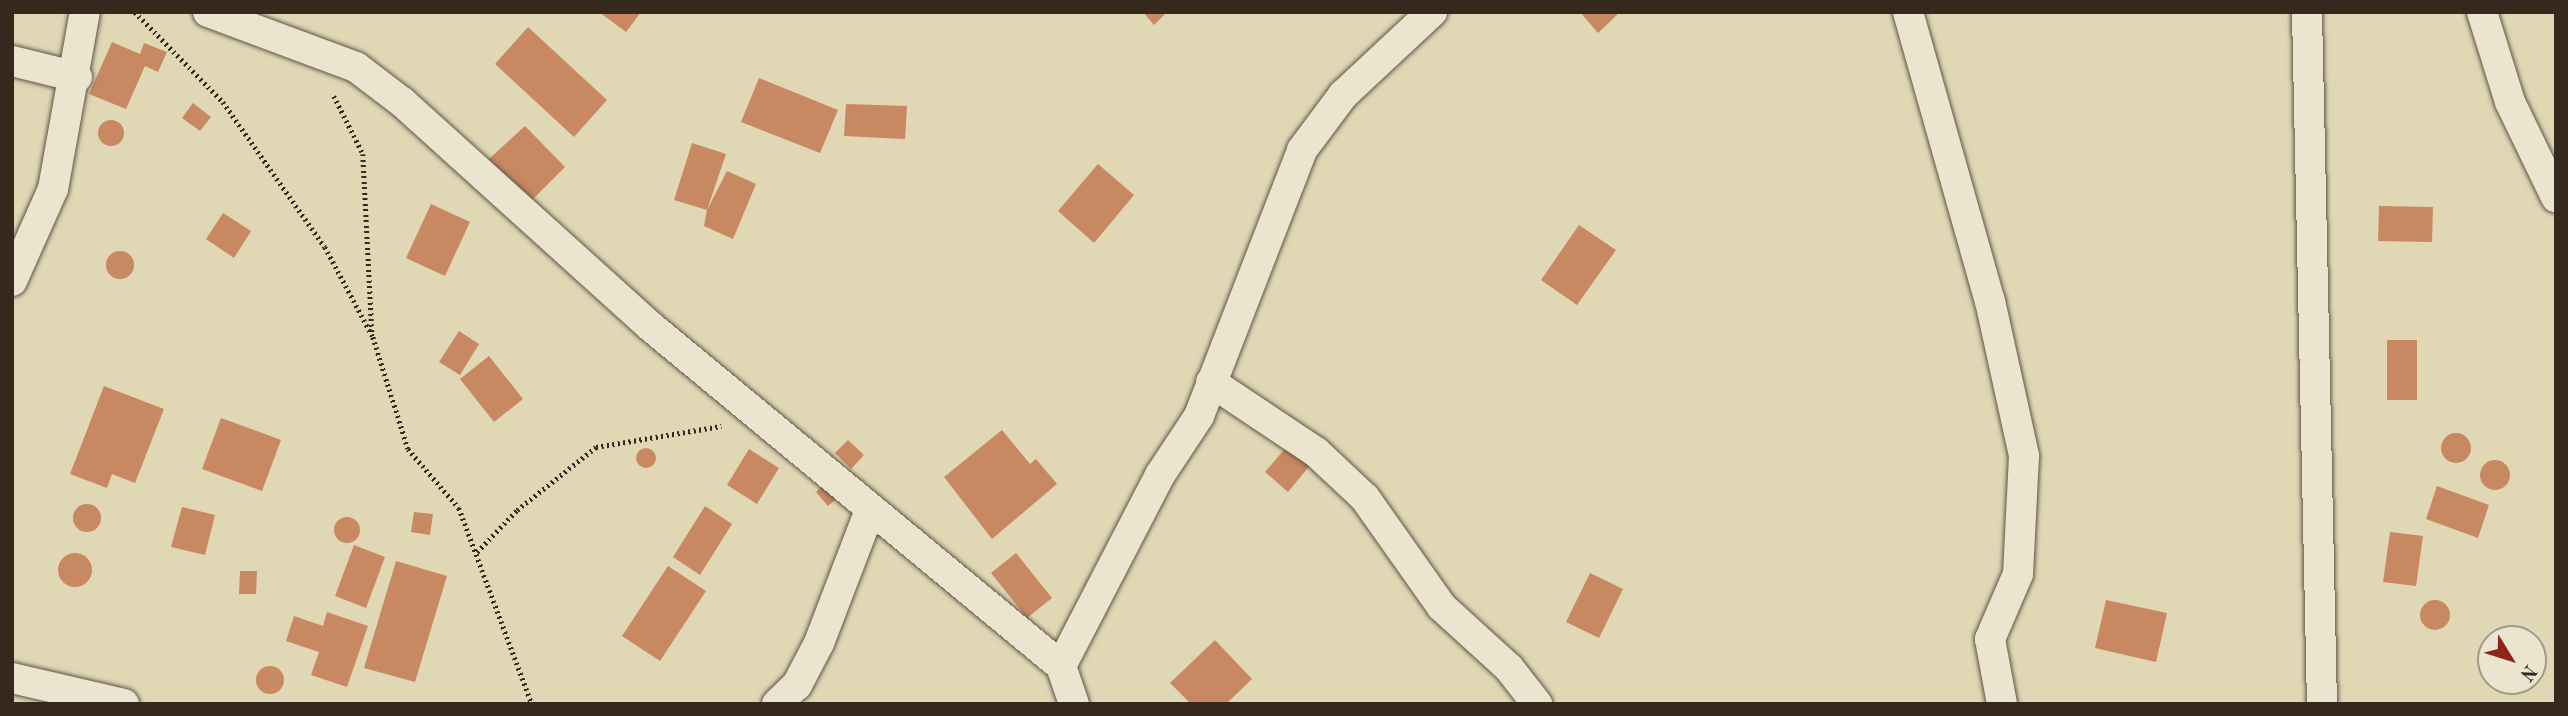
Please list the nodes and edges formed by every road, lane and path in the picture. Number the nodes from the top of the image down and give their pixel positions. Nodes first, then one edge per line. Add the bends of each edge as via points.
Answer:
1 (85, 12) edge
2 (135, 12) edge
3 (208, 12) edge
4 (1432, 12) edge
5 (1908, 12) edge
6 (2306, 12) edge
7 (2482, 12) edge
8 (12, 61) edge
9 (77, 77) junction
10 (332, 93) dead end
11 (2556, 197) edge
12 (12, 281) edge
13 (373, 337) junction
14 (1211, 382) junction
15 (761, 418) junction
16 (870, 510) junction
17 (477, 552) junction
18 (1061, 666) junction
19 (12, 678) edge
20 (124, 704) edge
21 (532, 704) edge
22 (777, 704) edge
23 (1074, 704) edge
24 (1537, 704) edge
25 (2003, 704) edge
26 (2322, 704) edge

1 - 9 street
2 - 13 path via 223,102 271,163
3 - 15 street via 356,67
4 - 14 street via 1343,95 1302,150
5 - 25 street via 1990,301 2024,456 2018,574 1990,639
6 - 26 street
7 - 11 street via 2510,102
8 - 9 street
9 - 12 street via 53,189
10 - 13 path via 363,154
13 - 17 path via 408,449 459,508
14 - 18 street
14 - 24 street via 1316,452 1365,498 1441,607 1509,668
15 - 16 street
15 - 17 path via 596,447 517,510
16 - 18 street
16 - 22 street via 819,643 797,685
17 - 21 path
18 - 23 street
19 - 20 street

